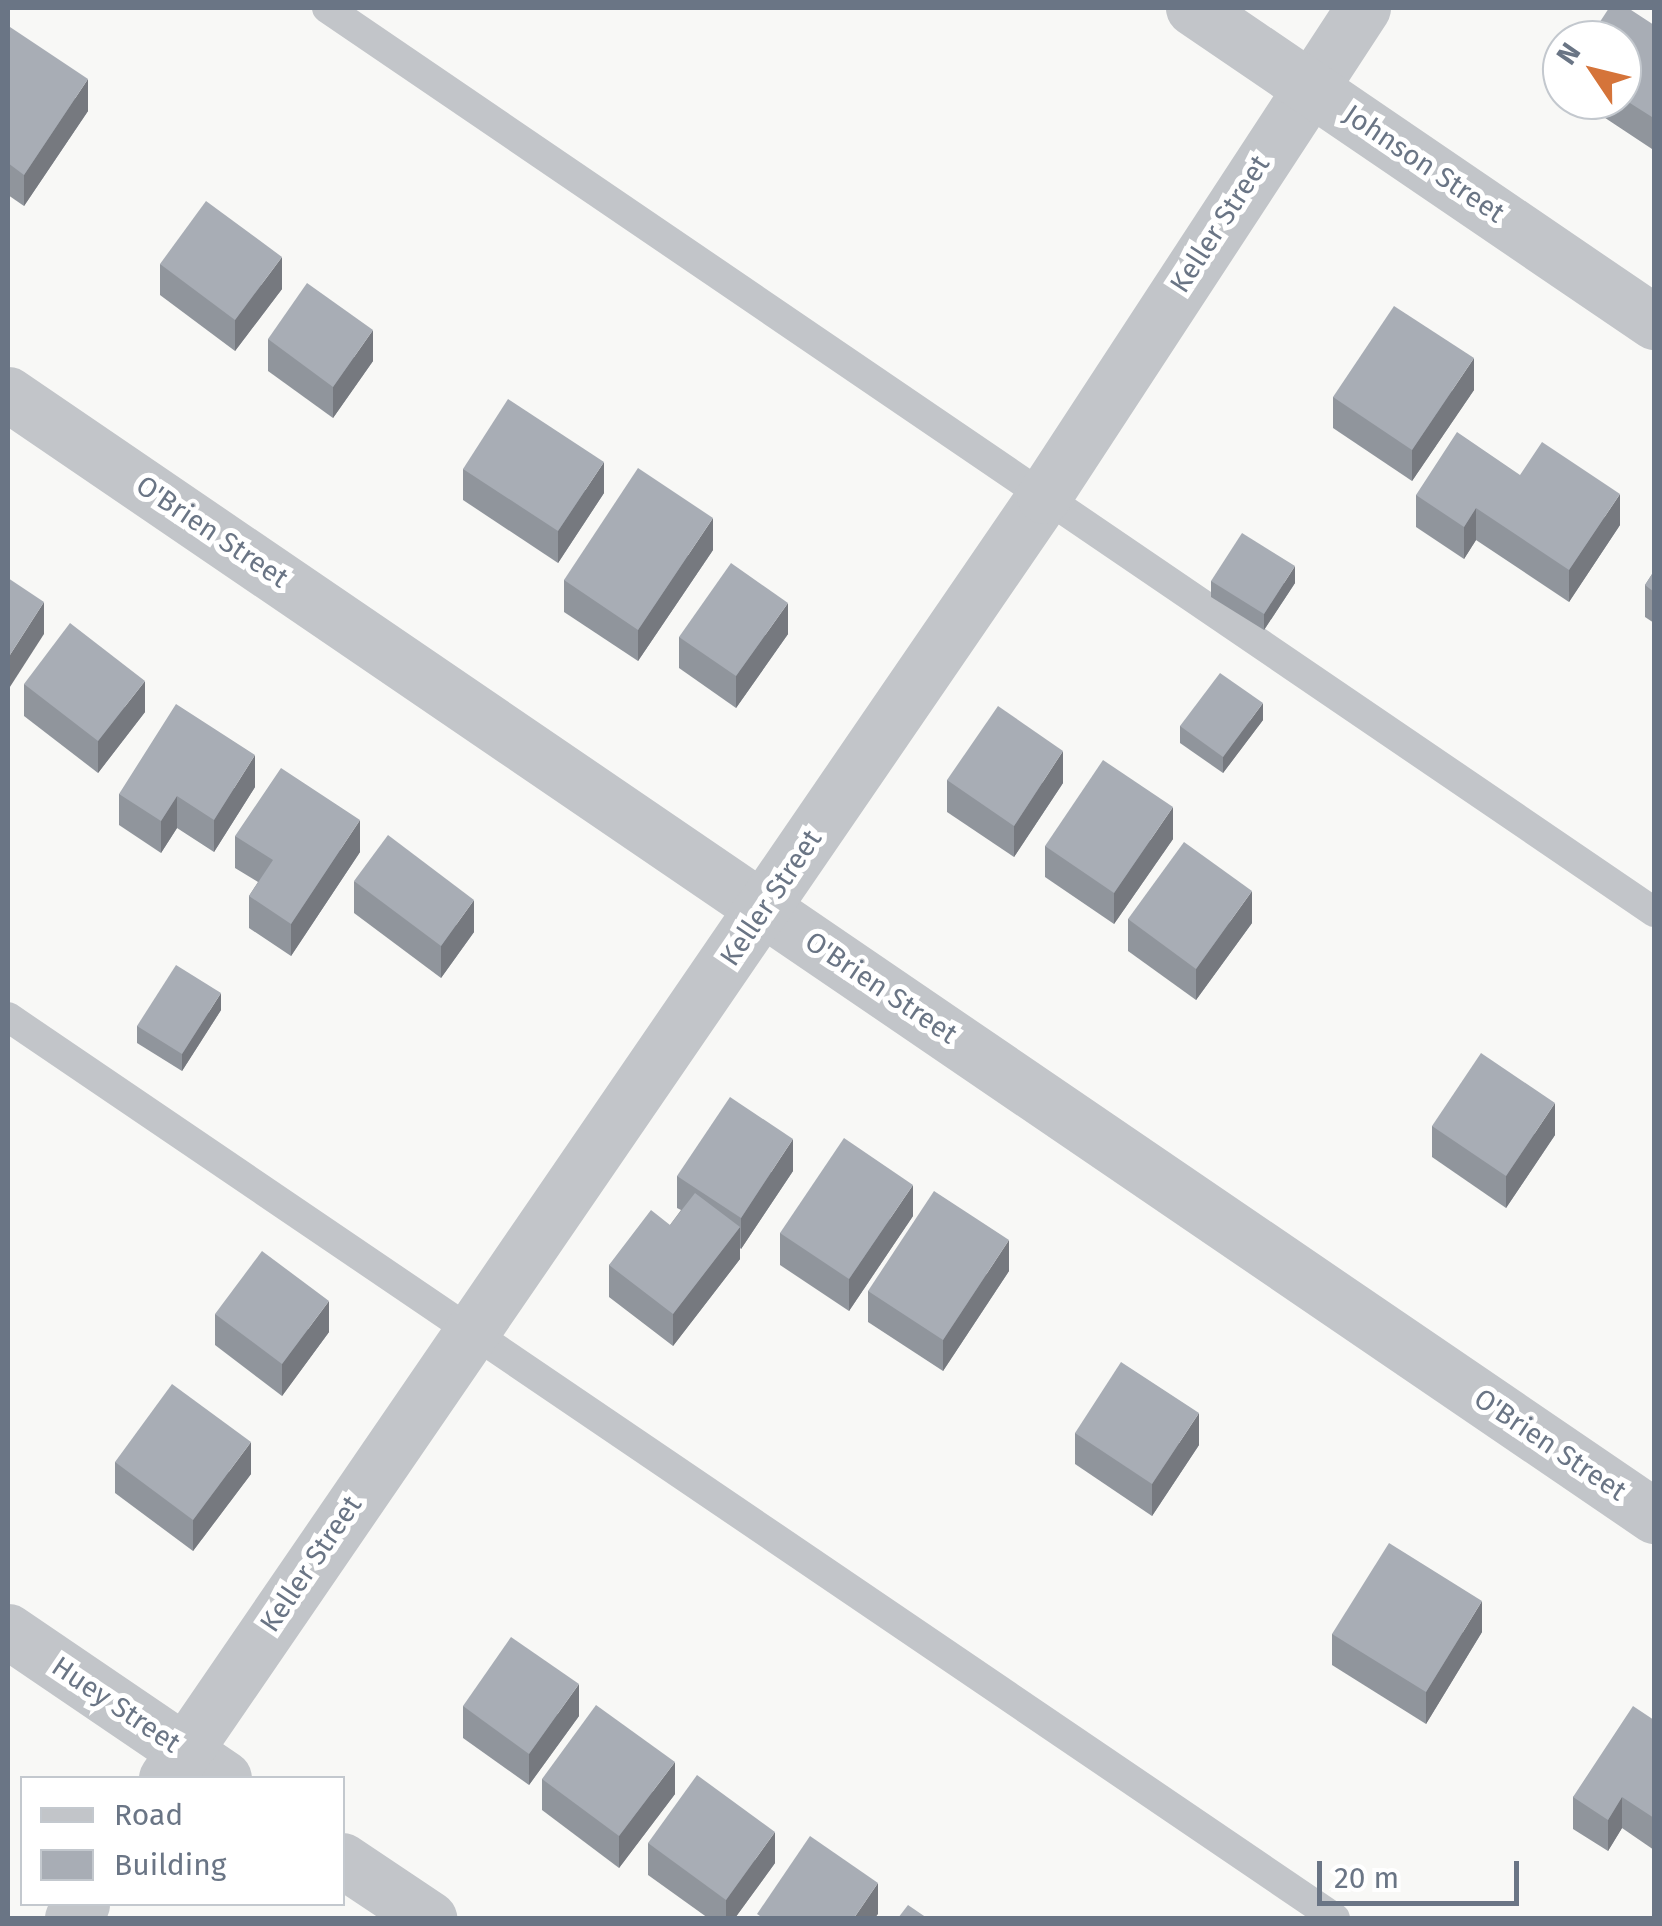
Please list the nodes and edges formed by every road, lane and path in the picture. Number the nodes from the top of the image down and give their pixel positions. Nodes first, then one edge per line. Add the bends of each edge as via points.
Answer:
1 (327, 8) edge
2 (1193, 8) edge
3 (1363, 8) edge
4 (1309, 86) junction
5 (1654, 322) edge
6 (8, 394) edge
7 (1044, 496) junction
8 (765, 908) junction
9 (1654, 912) edge
10 (8, 1017) edge
11 (470, 1330) junction
12 (1654, 1516) edge
13 (8, 1630) edge
14 (191, 1770) edge
15 (345, 1862) edge
16 (429, 1918) edge
17 (1335, 1918) edge

1 - 7 lane
2 - 4 street, Johnson Street
3 - 4 street, Keller Street
4 - 5 street, Johnson Street
4 - 7 street, Keller Street
6 - 8 street, O'Brien Street
7 - 8 street, Keller Street
7 - 9 lane
8 - 11 street, Keller Street
8 - 12 street, O'Brien Street
10 - 11 lane
11 - 14 street, Keller Street
11 - 17 lane
13 - 14 street, Huey Street
15 - 16 street

